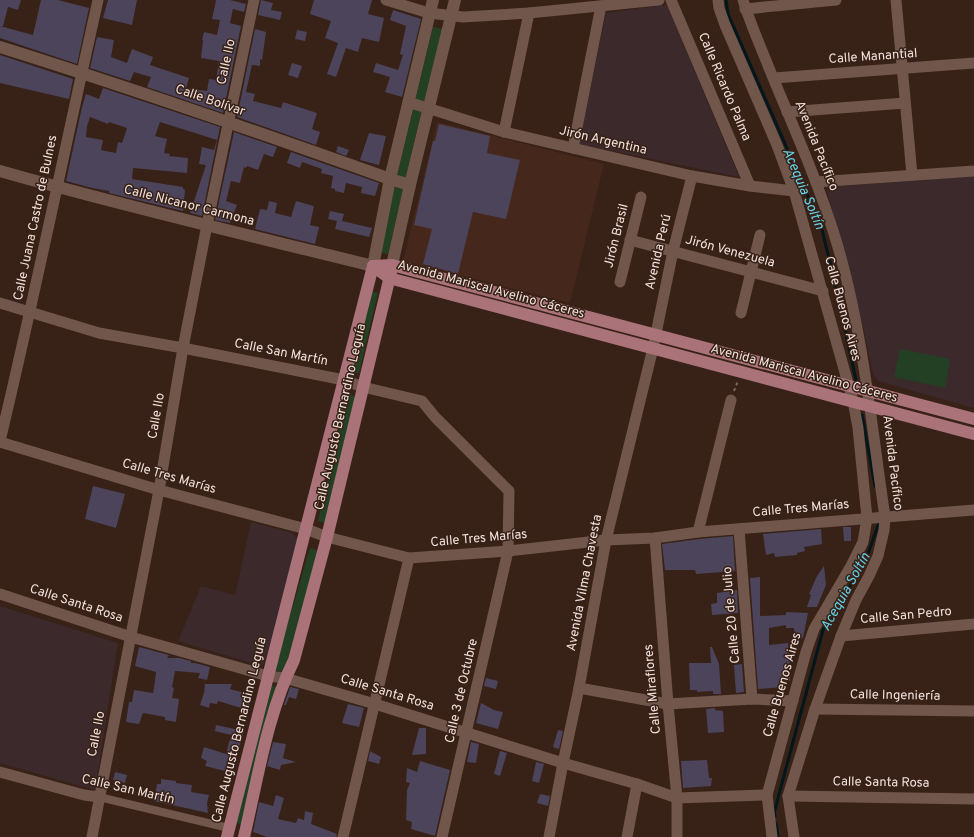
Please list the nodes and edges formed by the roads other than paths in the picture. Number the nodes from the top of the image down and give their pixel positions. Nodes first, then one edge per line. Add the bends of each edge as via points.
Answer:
1 (98, 0) edge
2 (254, 0) edge
3 (386, 0) edge
4 (433, 0) edge
5 (455, 0) edge
6 (659, 0) edge
7 (671, 0) edge
8 (718, 0) edge
9 (836, 0) edge
10 (896, 0) edge
11 (744, 4) edge
12 (601, 6) junction
13 (430, 13) junction
14 (529, 13) junction
15 (451, 16) junction
16 (0, 47) edge
17 (974, 63) edge
18 (902, 69) junction
19 (82, 72) junction
20 (774, 78) junction
21 (408, 102) junction
22 (905, 103) junction
23 (429, 108) junction
24 (788, 112) junction
25 (229, 122) junction
26 (504, 132) junction
27 (573, 148) junction
28 (0, 171) edge
29 (974, 171) edge
30 (912, 175) junction
31 (692, 176) junction
32 (390, 179) junction
33 (816, 182) junction
34 (410, 184) junction
35 (750, 186) junction
36 (56, 187) junction
37 (794, 190) junction
38 (641, 197) dead end
39 (207, 225) junction
40 (760, 235) dead end
41 (630, 240) junction
42 (673, 251) junction
43 (392, 265) junction
44 (373, 266) junction
45 (751, 272) junction
46 (389, 278) junction
47 (620, 282) dead end
48 (823, 291) junction
49 (0, 303) edge
50 (31, 312) junction
51 (741, 313) dead end
52 (654, 342) junction
53 (183, 348) junction
54 (344, 380) junction
55 (849, 386) junction
56 (363, 387) junction
57 (868, 391) junction
58 (731, 400) road end
59 (853, 401) junction
60 (870, 406) junction
61 (974, 419) edge
62 (974, 434) edge
63 (0, 442) edge
64 (159, 490) junction
65 (974, 510) edge
66 (877, 517) junction
67 (306, 529) junction
68 (739, 529) junction
69 (698, 532) junction
70 (327, 536) junction
71 (655, 538) junction
72 (606, 540) junction
73 (508, 551) junction
74 (409, 558) junction
75 (0, 594) edge
76 (974, 624) edge
77 (841, 636) junction
78 (131, 637) junction
79 (268, 676) junction
80 (285, 678) junction
81 (579, 688) junction
82 (752, 699) junction
83 (793, 701) junction
84 (375, 704) junction
85 (668, 704) junction
86 (815, 709) junction
87 (974, 711) edge
88 (467, 733) junction
89 (563, 763) junction
90 (0, 772) edge
91 (637, 784) junction
92 (767, 795) junction
93 (788, 796) junction
94 (99, 797) junction
95 (677, 798) junction
96 (974, 799) edge
97 (228, 832) edge
98 (246, 836) edge
99 (92, 837) edge
100 (343, 837) edge
101 (442, 837) edge
102 (549, 837) edge
103 (627, 837) edge
104 (677, 837) edge
105 (772, 837) edge
106 (794, 837) edge

1 - 19 street, Calle Juana Castro de Bulnes
2 - 25 street, Calle Ilo
3 - 13 street
4 - 13 street, Calle Augusto Bernardino Leguía
5 - 15 street, Calle Augusto Bernardino Leguía
6 - 12 street
7 - 35 street, Calle Ricardo Palma
8 - 37 street, Calle Buenos Aires via 725,26
9 - 11 street
10 - 18 street
11 - 20 street, Avenida Pacífico
12 - 14 street
12 - 27 street
13 - 15 street
13 - 21 street, Calle Augusto Bernardino Leguía
14 - 15 street
14 - 26 street
15 - 23 street, Calle Augusto Bernardino Leguía
16 - 19 street, Calle Bolívar
17 - 18 street, Calle Manantial
18 - 20 street, Calle Manantial
18 - 22 street
19 - 25 street, Calle Bolívar
19 - 36 street, Calle Juana Castro de Bulnes
20 - 24 street, Avenida Pacífico
21 - 23 street, Jirón Argentina
21 - 32 street, Calle Augusto Bernardino Leguía
22 - 24 street
22 - 30 street
23 - 26 street, Jirón Argentina
23 - 34 street, Calle Augusto Bernardino Leguía
24 - 33 street, Avenida Pacífico
25 - 32 street, Calle Bolívar
25 - 39 street, Calle Ilo
26 - 27 street, Jirón Argentina
27 - 31 street, Jirón Argentina
28 - 36 street, Calle Nicanor Carmona
29 - 30 street
30 - 33 street
31 - 35 street, Jirón Argentina
31 - 42 street, Avenida Perú
32 - 34 street, Calle Bolívar
32 - 44 street, Calle Augusto Bernardino Leguía
33 - 57 street, Avenida Pacífico via 835,237 856,318
34 - 43 street, Calle Augusto Bernardino Leguía
35 - 37 street, Jirón Argentina
36 - 39 street, Calle Nicanor Carmona
36 - 50 street, Calle Juana Castro de Bulnes
37 - 48 street, Calle Buenos Aires
38 - 41 street, Jirón Brasil
39 - 44 street, Calle Nicanor Carmona
39 - 53 street, Calle Ilo
40 - 45 street
41 - 42 street, Jirón Venezuela
41 - 47 street, Jirón Brasil
42 - 45 street, Jirón Venezuela
42 - 52 street, Avenida Perú
43 - 44 main road, Avenida Mariscal Avelino Cáceres
43 - 46 main road, Calle Augusto Bernardino Leguía
43 - 52 main road, Avenida Mariscal Avelino Cáceres
44 - 46 main road, Avenida Mariscal Avelino Cáceres
44 - 54 main road, Calle Augusto Bernardino Leguía
45 - 48 street, Jirón Venezuela
45 - 51 street
46 - 52 main road, Avenida Mariscal Avelino Cáceres
46 - 56 main road, Calle Augusto Bernardino Leguía
48 - 55 street, Calle Buenos Aires
49 - 50 street, Calle San Martín
50 - 53 street, Calle San Martín via 100,333
50 - 63 street, Calle Juana Castro de Bulnes
52 - 55 main road, Avenida Mariscal Avelino Cáceres
52 - 59 main road, Avenida Mariscal Avelino Cáceres via 741,372
52 - 72 street, Avenida Vilma Chavesta
53 - 54 street, Calle San Martín
53 - 64 street, Calle Ilo
54 - 56 street, Calle San Martín
54 - 67 main road, Calle Augusto Bernardino Leguía
55 - 57 main road, Avenida Mariscal Avelino Cáceres
55 - 59 street, Calle Buenos Aires
56 - 70 main road, Calle Augusto Bernardino Leguía
56 - 73 street, Calle San Martín via 422,401 509,491
57 - 60 street, Avenida Pacífico
57 - 61 main road, Avenida Mariscal Avelino Cáceres
58 - 69 street
59 - 60 main road, Avenida Mariscal Avelino Cáceres
59 - 66 street, Calle Buenos Aires
60 - 62 main road, Avenida Mariscal Avelino Cáceres
60 - 66 street, Avenida Pacífico
63 - 64 street, Calle Tres Marías
64 - 67 street, Calle Tres Marías
64 - 78 street, Calle Ilo
65 - 66 street, Calle Tres Marías
66 - 68 street, Calle Tres Marías
66 - 77 street, Avenida Pacífico via 884,530 878,556
66 - 83 street, Calle Buenos Aires via 814,629
67 - 70 street, Calle Tres Marías
67 - 79 main road, Calle Augusto Bernardino Leguía
68 - 69 street, Calle Tres Marías
68 - 82 street, Calle 20 de Julio
69 - 71 street, Calle Tres Marías
70 - 74 street, Calle Tres Marías
70 - 80 main road, Calle Augusto Bernardino Leguía via 294,660
71 - 72 street, Calle Tres Marías
71 - 85 street, Calle Miraflores
72 - 73 street, Calle Tres Marías
72 - 81 street, Avenida Vilma Chavesta
73 - 74 street, Calle Tres Marías
73 - 88 street, Calle 3 de Octubre
74 - 84 street
75 - 78 street, Calle Santa Rosa
76 - 77 street, Calle San Pedro
77 - 86 street, Avenida Pacífico
78 - 79 street, Calle Santa Rosa
78 - 94 street, Calle Ilo
79 - 80 street, Calle Santa Rosa
79 - 97 main road, Calle Augusto Bernardino Leguía
80 - 84 street, Calle Santa Rosa
80 - 98 main road, Calle Augusto Bernardino Leguía via 268,730
81 - 85 street
81 - 89 street, Avenida Vilma Chavesta
82 - 83 street
82 - 85 street
83 - 92 street, Calle Buenos Aires
84 - 88 street, Calle Santa Rosa
84 - 100 street
85 - 95 street, Calle Miraflores
86 - 87 street, Calle Ingeniería
86 - 93 street, Avenida Pacífico
88 - 89 street, Calle Santa Rosa
88 - 101 street, Calle 3 de Octubre
89 - 91 street, Calle Santa Rosa
89 - 102 street, Avenida Vilma Chavesta
90 - 94 street, Calle San Martín
91 - 95 street, Calle Santa Rosa
91 - 103 street
92 - 95 street, Calle Santa Rosa
92 - 105 street, Calle Buenos Aires
93 - 96 street, Calle Santa Rosa
93 - 106 street, Avenida Pacífico
94 - 97 street, Calle San Martín
94 - 99 street, Calle Ilo
95 - 104 street, Calle Miraflores
97 - 98 street, Calle San Martín

